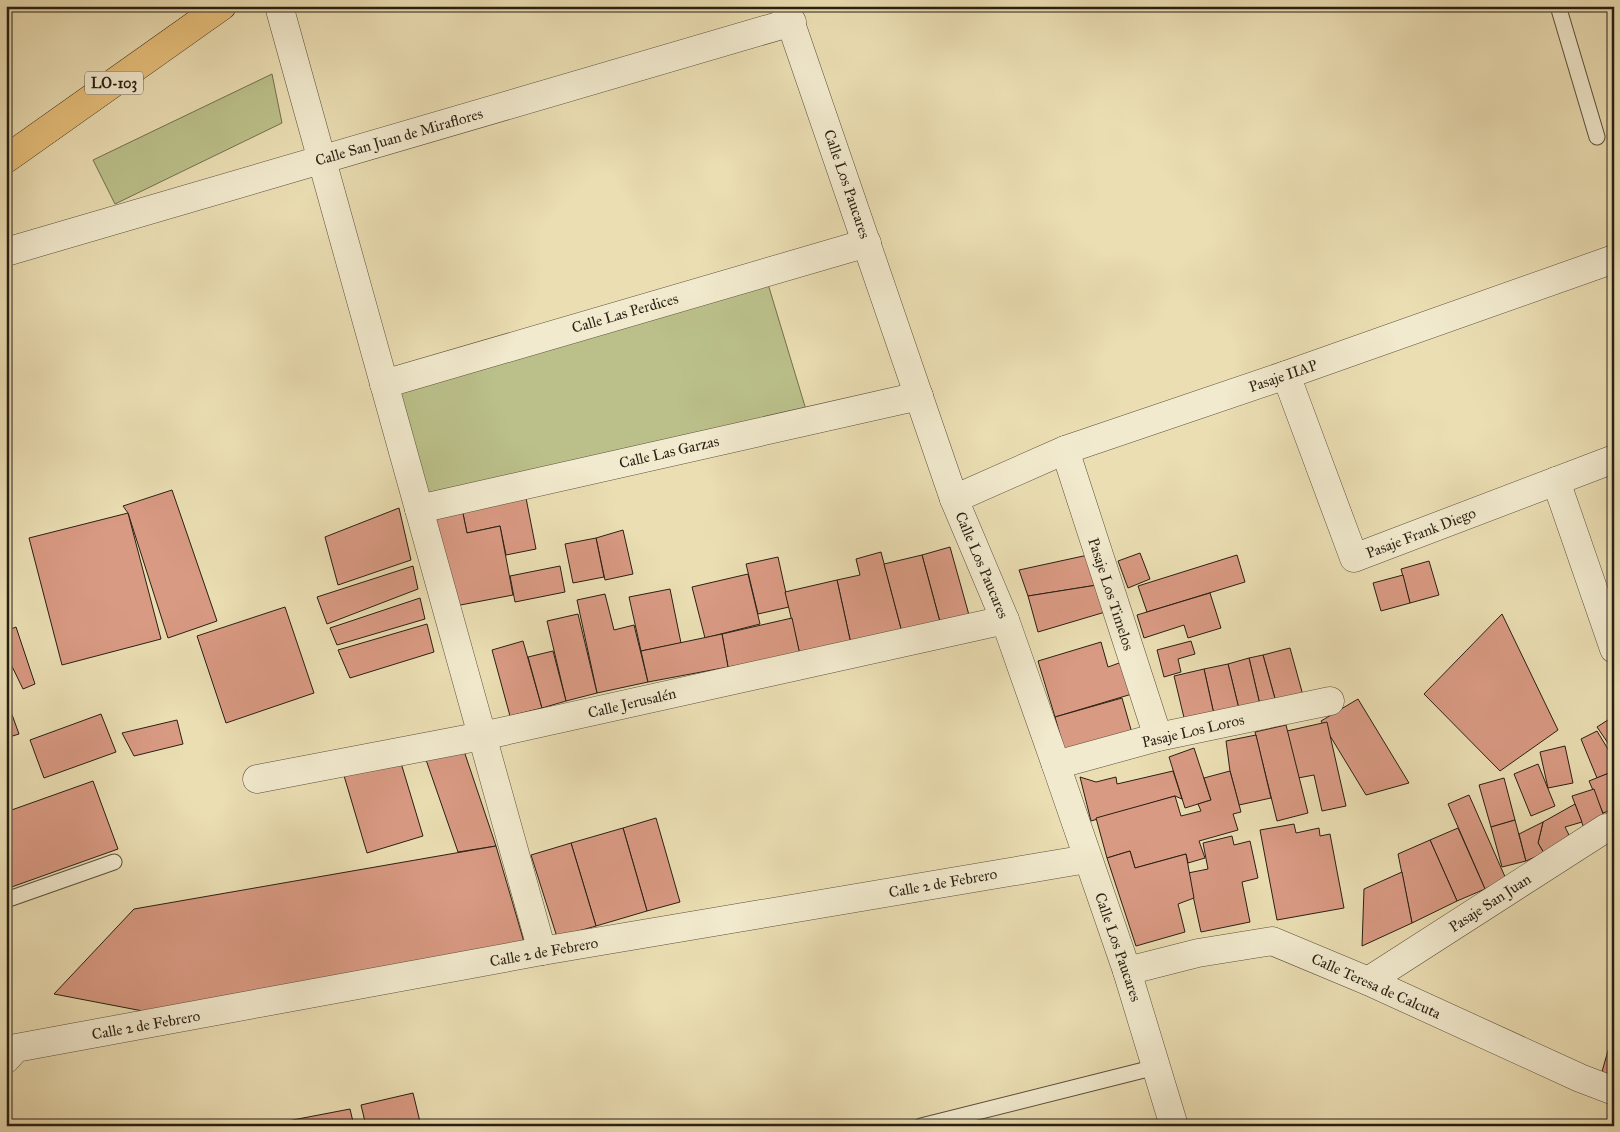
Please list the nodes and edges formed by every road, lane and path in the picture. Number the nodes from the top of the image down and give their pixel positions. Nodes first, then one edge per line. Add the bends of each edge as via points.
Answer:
1 (222, 6) edge
2 (279, 6) edge
3 (1558, 6) edge
4 (789, 14) edge
5 (1597, 137) dead end
6 (6, 159) edge
7 (322, 160) junction
8 (867, 243) junction
9 (6, 252) edge
10 (1611, 268) edge
11 (1286, 376) junction
12 (384, 384) junction
13 (919, 396) junction
14 (1065, 450) junction
15 (1614, 459) edge
16 (1556, 481) junction
17 (954, 499) junction
18 (419, 509) junction
19 (1005, 620) junction
20 (1614, 650) edge
21 (1330, 701) dead end
22 (482, 736) junction
23 (1158, 737) junction
24 (1056, 765) junction
25 (257, 779) dead end
26 (1614, 829) edge
27 (1087, 859) junction
28 (114, 862) dead end
29 (6, 900) edge
30 (542, 951) junction
31 (1127, 970) junction
32 (1368, 981) junction
33 (6, 1059) edge
34 (1156, 1067) junction
35 (1614, 1090) edge
36 (921, 1126) edge
37 (1174, 1126) edge

1 - 6 main road, LO-103
2 - 7 street
3 - 5 lane
4 - 7 street, Calle San Juan de Miraflores
4 - 8 street, Calle Los Paucares
7 - 9 street, Calle San Juan de Miraflores
7 - 12 street
8 - 12 street, Calle Las Perdices
8 - 13 street, Calle Los Paucares
10 - 11 street, Pasaje IIAP
11 - 14 street, Pasaje IIAP
11 - 16 street, Pasaje Frank Diego via 1354,558
12 - 18 street
13 - 17 street, Calle Los Paucares
13 - 18 street, Calle Las Garzas
14 - 17 street, Pasaje IIAP
14 - 23 street, Pasaje Los Timelos
15 - 16 street, Pasaje Frank Diego
16 - 20 street
17 - 19 street, Calle Los Paucares
18 - 22 street
19 - 22 street, Calle Jerusalén
19 - 24 street, Calle Los Paucares
21 - 23 street, Pasaje Los Loros
22 - 25 street, Calle Jerusalén
22 - 30 street
23 - 24 street, Pasaje Los Loros
24 - 27 street, Calle Los Paucares
26 - 32 street, Pasaje San Juan via 1606,828
27 - 30 street, Calle 2 de Febrero
27 - 31 street, Calle Los Paucares
28 - 29 lane
30 - 33 street, Calle 2 de Febrero via 16,1048
31 - 32 street, Calle Teresa de Calcuta via 1198,953 1272,942
31 - 34 street, Calle Los Paucares
32 - 35 street, Calle Teresa de Calcuta via 1580,1078
34 - 36 lane
34 - 37 street, Calle Los Paucares

